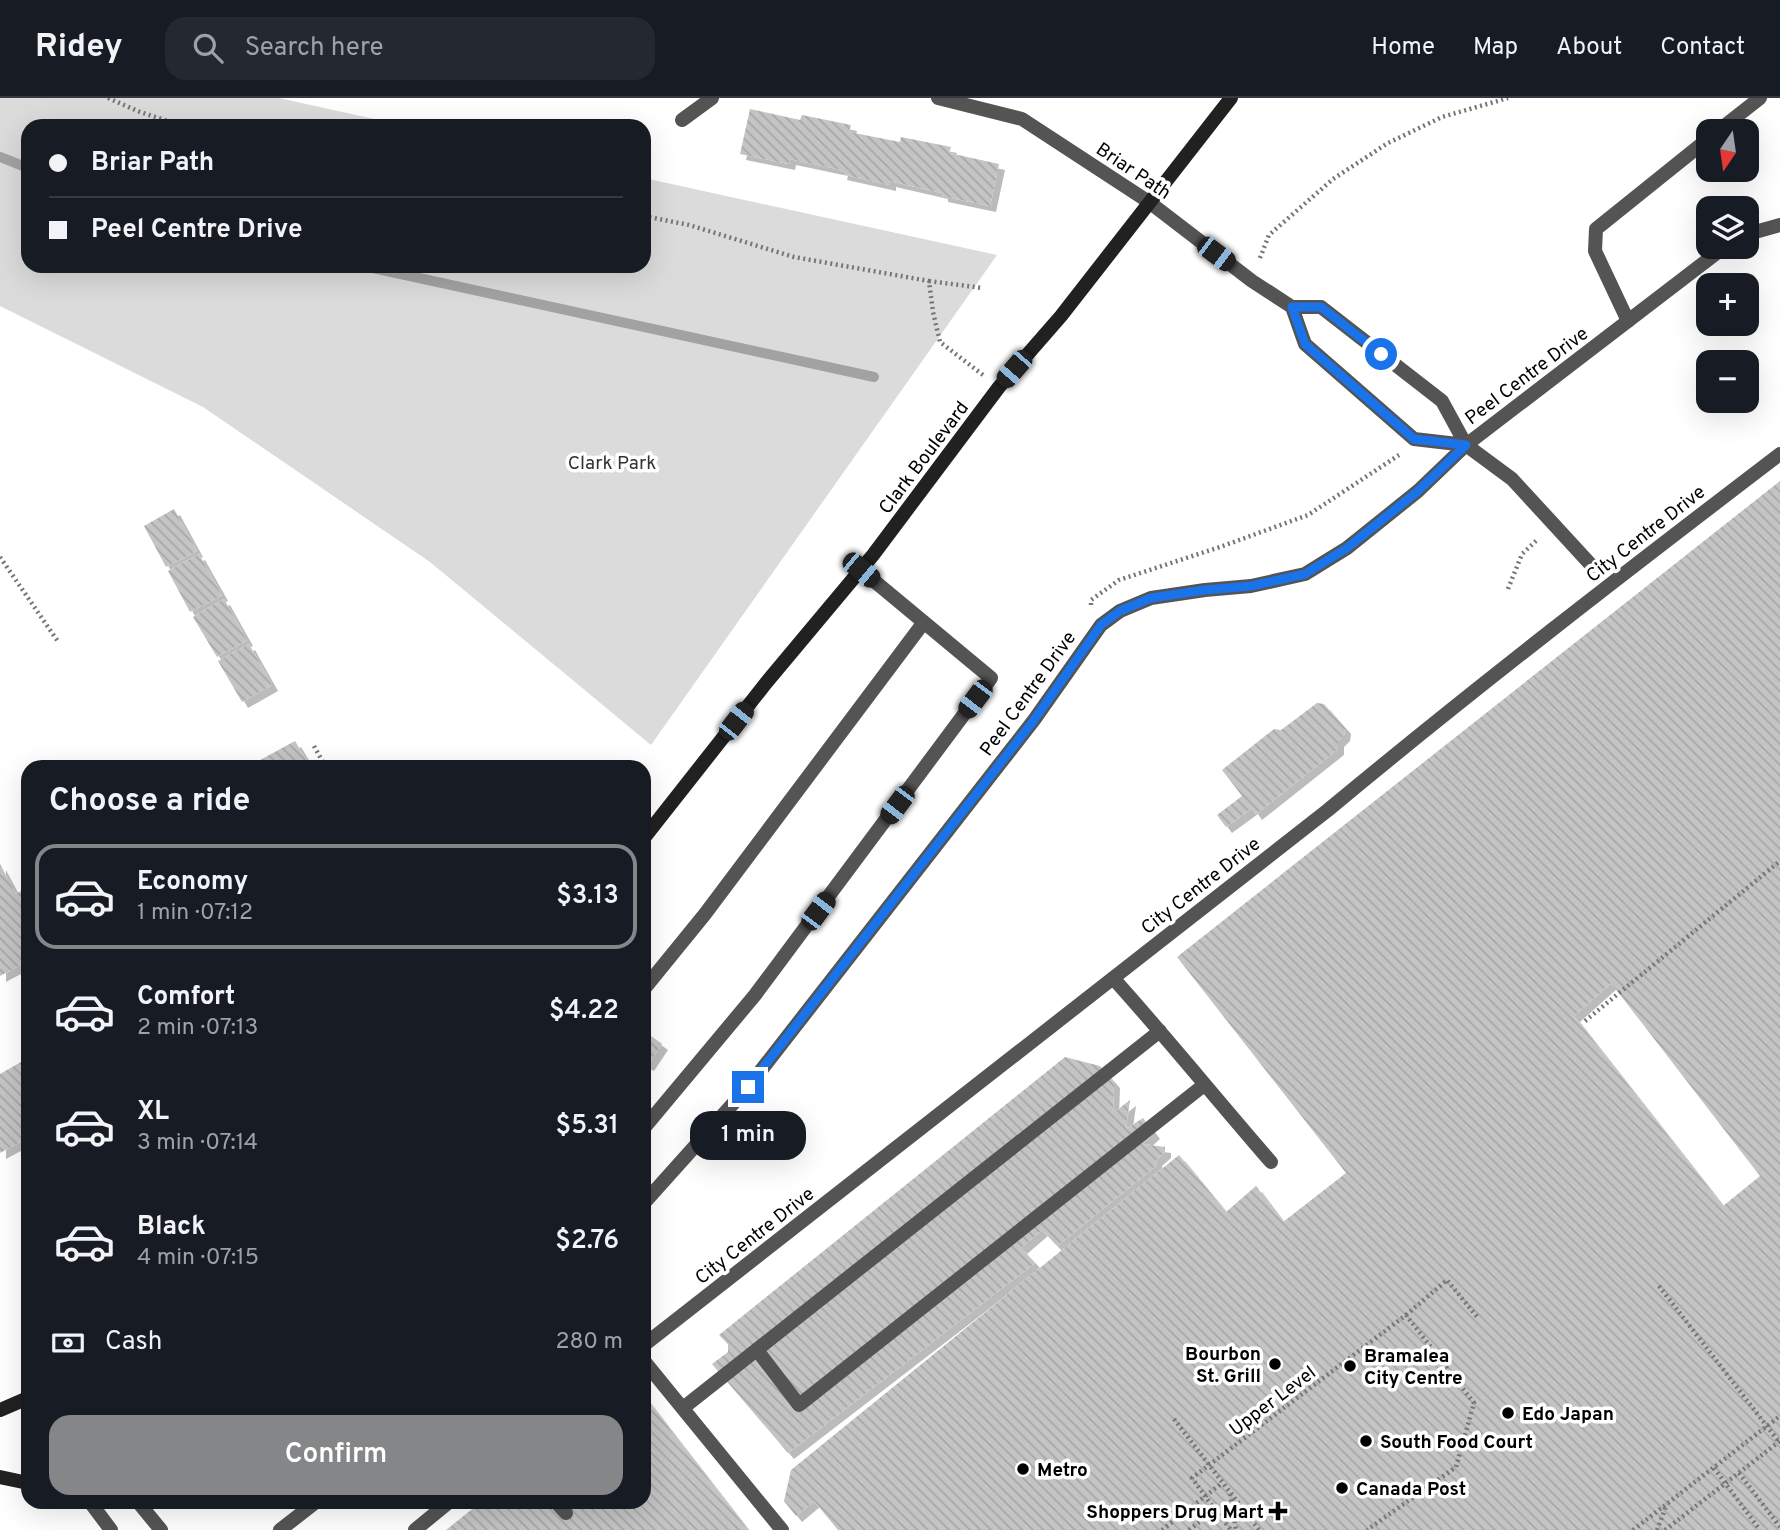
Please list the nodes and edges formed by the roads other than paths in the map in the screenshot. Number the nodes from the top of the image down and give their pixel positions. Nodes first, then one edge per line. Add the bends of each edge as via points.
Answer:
1 (712, 98) edge
2 (938, 98) edge
3 (1231, 98) edge
4 (1760, 98) edge
5 (1733, 119) edge
6 (682, 120) dead end
7 (1696, 149) edge
8 (1149, 202) junction
9 (1780, 225) edge
10 (1759, 231) edge
11 (1710, 259) edge
12 (1292, 307) junction
13 (1628, 321) junction
14 (1466, 445) junction
15 (1780, 454) edge
16 (1592, 566) dead end
17 (861, 570) junction
18 (924, 622) junction
19 (651, 829) edge
20 (1113, 978) junction
21 (651, 980) edge
22 (1160, 1031) junction
23 (1204, 1085) junction
24 (651, 1120) edge
25 (1271, 1162) dead end
26 (651, 1195) edge
27 (651, 1340) edge
28 (757, 1350) junction
29 (651, 1369) edge
30 (21, 1403) edge
31 (683, 1408) junction
32 (0, 1410) edge
33 (0, 1477) edge
34 (21, 1482) edge
35 (95, 1509) edge
36 (144, 1509) edge
37 (307, 1509) edge
38 (440, 1509) edge
39 (111, 1530) edge
40 (161, 1530) edge
41 (280, 1530) edge
42 (415, 1530) edge
43 (782, 1530) edge

1 - 6 street
2 - 8 street, Briar Path via 1021,119
3 - 8 street, Clark Boulevard
4 - 5 street
7 - 13 street via 1596,229 1595,251
8 - 12 street, Briar Path
8 - 17 street, Clark Boulevard via 999,387
9 - 10 street
11 - 13 street, Peel Centre Drive
12 - 14 street, Briar Path via 1321,307 1442,401
12 - 14 street via 1305,344 1414,439
13 - 14 street, Peel Centre Drive
14 - 16 street via 1512,479
14 - 26 street, Peel Centre Drive via 1357,540 1305,574 1251,586 1151,598 1101,625 1034,720 748,1087
15 - 20 street, City Centre Drive
17 - 18 street
17 - 19 street, Clark Boulevard
18 - 21 street
18 - 24 street via 991,678 755,995
20 - 22 street
20 - 27 street, City Centre Drive
22 - 23 street
22 - 28 street
23 - 25 street
23 - 28 street via 799,1405
28 - 31 street
29 - 31 street
30 - 32 street
31 - 43 street
33 - 34 street
35 - 39 street
36 - 40 street
37 - 41 street
38 - 42 street

